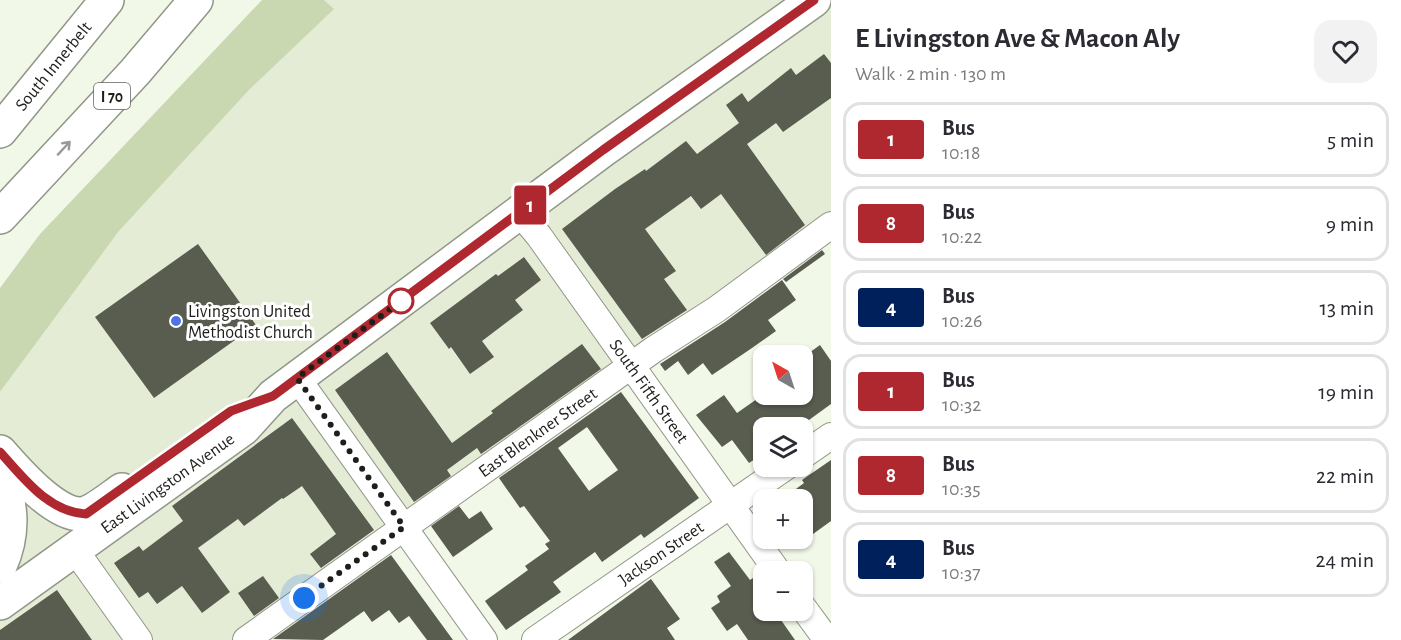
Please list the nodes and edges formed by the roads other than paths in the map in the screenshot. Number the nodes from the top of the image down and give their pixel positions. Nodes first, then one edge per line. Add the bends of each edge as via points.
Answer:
1 (107, 0) edge
2 (196, 0) edge
3 (814, 0) edge
4 (0, 131) edge
5 (520, 213) junction
6 (0, 217) edge
7 (831, 225) edge
8 (632, 365) junction
9 (285, 387) junction
10 (831, 436) edge
11 (813, 448) edge
12 (0, 452) edge
13 (0, 475) edge
14 (772, 477) edge
15 (731, 506) junction
16 (404, 527) junction
17 (71, 553) junction
18 (770, 561) edge
19 (0, 566) edge
20 (0, 589) edge
21 (0, 603) edge
22 (813, 621) edge
23 (139, 640) edge
24 (246, 640) edge
25 (484, 640) edge
26 (535, 640) edge
27 (827, 640) edge

1 - 4 main road, South Innerbelt
6 -> 2 main road, I 70
3 - 5 main road, East Livingston Avenue
5 - 8 street, South Fifth Street
5 - 9 main road, East Livingston Avenue
7 - 8 street, East Blenkner Street via 717,309
8 - 15 street, South Fifth Street
8 - 16 street, East Blenkner Street
9 - 12 main road via 231,411 86,514 61,508 34,490
9 - 16 street
9 - 17 main road, East Livingston Avenue via 244,428
10 - 11 street
13 - 19 main road via 11,516 9,542
14 - 15 street, Jackson Street
15 - 18 street, South Fifth Street
15 - 26 street, Jackson Street
16 - 24 street, East Blenkner Street
16 - 25 street
17 - 20 main road, East Livingston Avenue
17 - 21 main road, East Livingston Avenue
17 - 23 street
22 - 27 street

